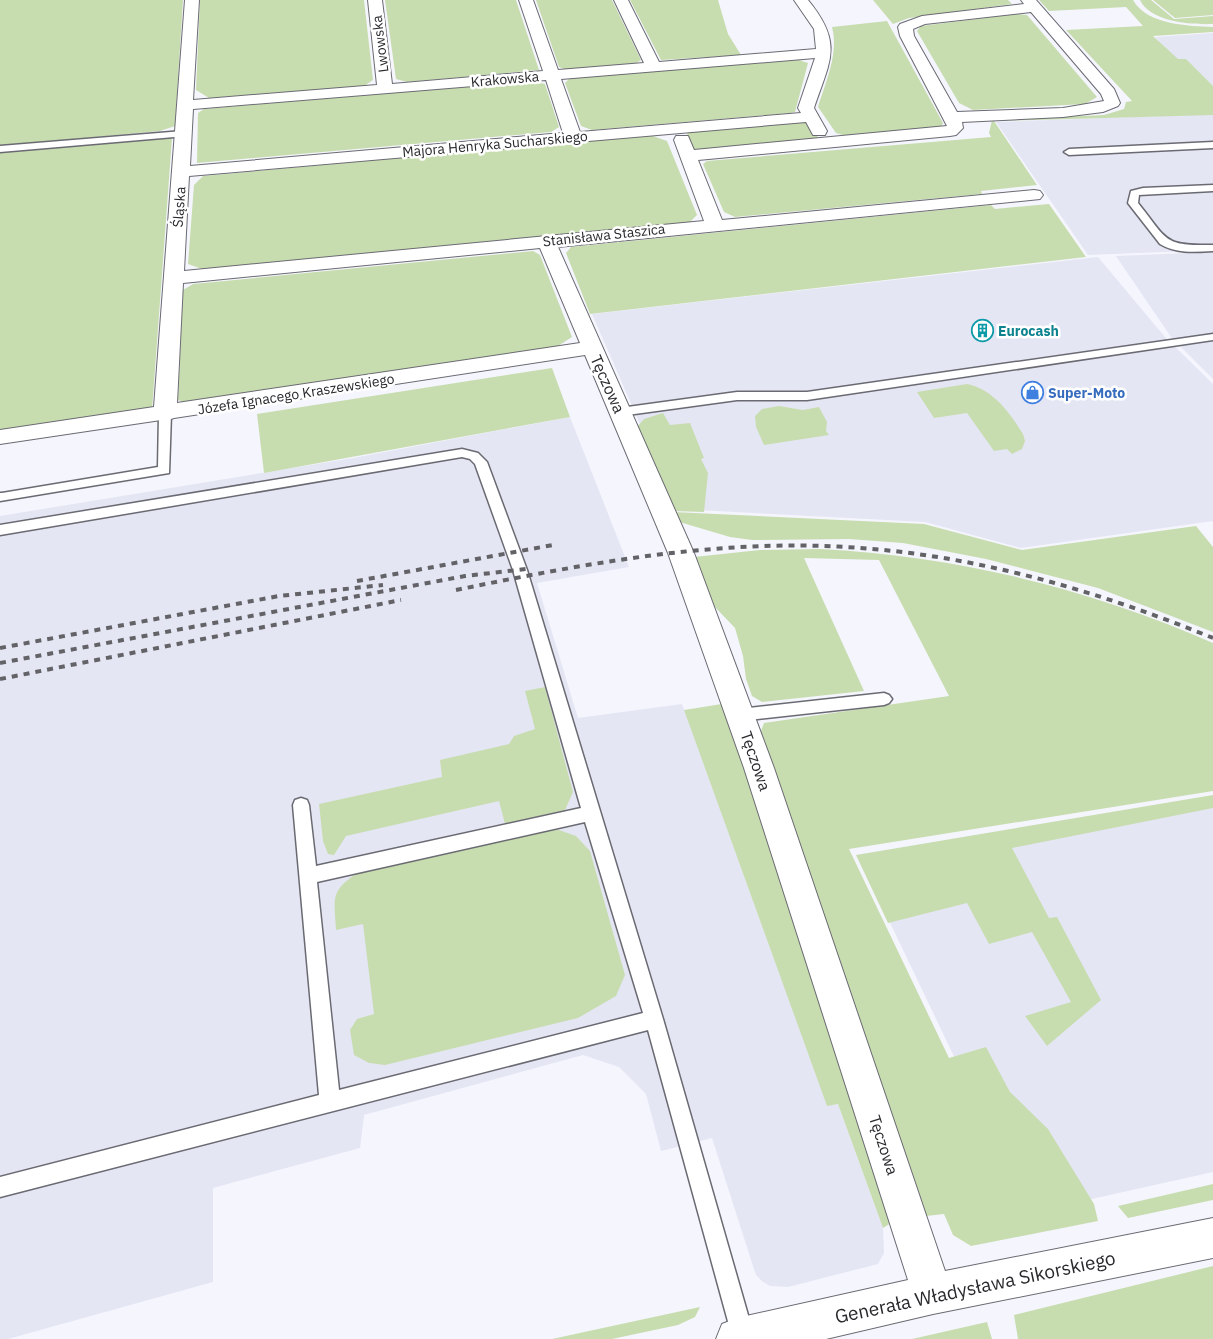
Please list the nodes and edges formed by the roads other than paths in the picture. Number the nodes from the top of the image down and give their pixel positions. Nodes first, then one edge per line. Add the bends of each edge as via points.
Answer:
1 (192, 0) edge
2 (375, 0) edge
3 (526, 0) edge
4 (621, 0) edge
5 (801, 0) edge
6 (1031, 3) edge
7 (823, 53) junction
8 (654, 67) junction
9 (551, 75) junction
10 (385, 88) junction
11 (187, 105) junction
12 (809, 117) junction
13 (952, 117) junction
14 (678, 128) junction
15 (183, 134) junction
16 (573, 137) junction
17 (827, 143) junction
18 (1213, 145) edge
19 (0, 149) edge
20 (1069, 152) dead end
21 (687, 156) junction
22 (181, 172) junction
23 (1213, 188) edge
24 (1034, 195) dead end
25 (716, 224) junction
26 (546, 241) junction
27 (1213, 248) edge
28 (174, 278) junction
29 (1213, 337) edge
30 (592, 348) junction
31 (620, 412) junction
32 (165, 414) junction
33 (0, 437) edge
34 (2, 497) dead end
35 (0, 530) edge
36 (884, 699) dead end
37 (740, 715) junction
38 (301, 805) dead end
39 (591, 813) junction
40 (308, 876) junction
41 (654, 1019) junction
42 (330, 1103) junction
43 (0, 1187) edge
44 (1213, 1238) edge
45 (933, 1294) junction
46 (740, 1338) edge

1 - 11 street, Śląska
2 - 10 street, Lwowska
3 - 9 street
4 - 8 street
5 - 7 street via 821,30
6 - 13 street via 922,20 905,27
6 - 13 street via 1108,92 1112,101 1110,106 1082,111
7 - 8 street, Krakowska
7 - 12 street via 806,108
8 - 9 street, Krakowska
9 - 10 street, Krakowska
9 - 16 street
10 - 11 street, Krakowska
11 - 15 street, Śląska
12 - 14 street, Majora Henryka Sucharskiego
12 - 17 street
13 - 17 street via 954,128 950,131
14 - 16 street, Majora Henryka Sucharskiego
14 - 21 street
15 - 19 lane
15 - 22 street, Śląska
16 - 22 street, Majora Henryka Sucharskiego
17 - 21 street
18 - 20 lane
21 - 25 street
22 - 28 street, Śląska
23 - 27 lane via 1134,193 1132,198 1169,246
24 - 25 street, Stanisława Staszica
25 - 26 street, Stanisława Staszica
26 - 28 street, Stanisława Staszica
26 - 30 street, Tęczowa
28 - 32 street, Śląska
29 - 31 lane via 807,396 737,396
30 - 31 street, Tęczowa
30 - 32 street, Józefa Ignacego Kraszewskiego
31 - 37 street, Tęczowa via 681,553
32 - 33 street, Józefa Ignacego Kraszewskiego
32 - 34 lane via 164,470
35 - 39 lane via 462,453 474,456 481,462 520,570
36 - 37 lane
37 - 45 street, Tęczowa
38 - 40 lane
39 - 40 lane
39 - 41 lane
40 - 42 lane
41 - 42 lane
41 - 46 lane
42 - 43 lane
44 - 45 street, Generała Władysława Sikorskiego
45 - 46 street, Generała Władysława Sikorskiego

